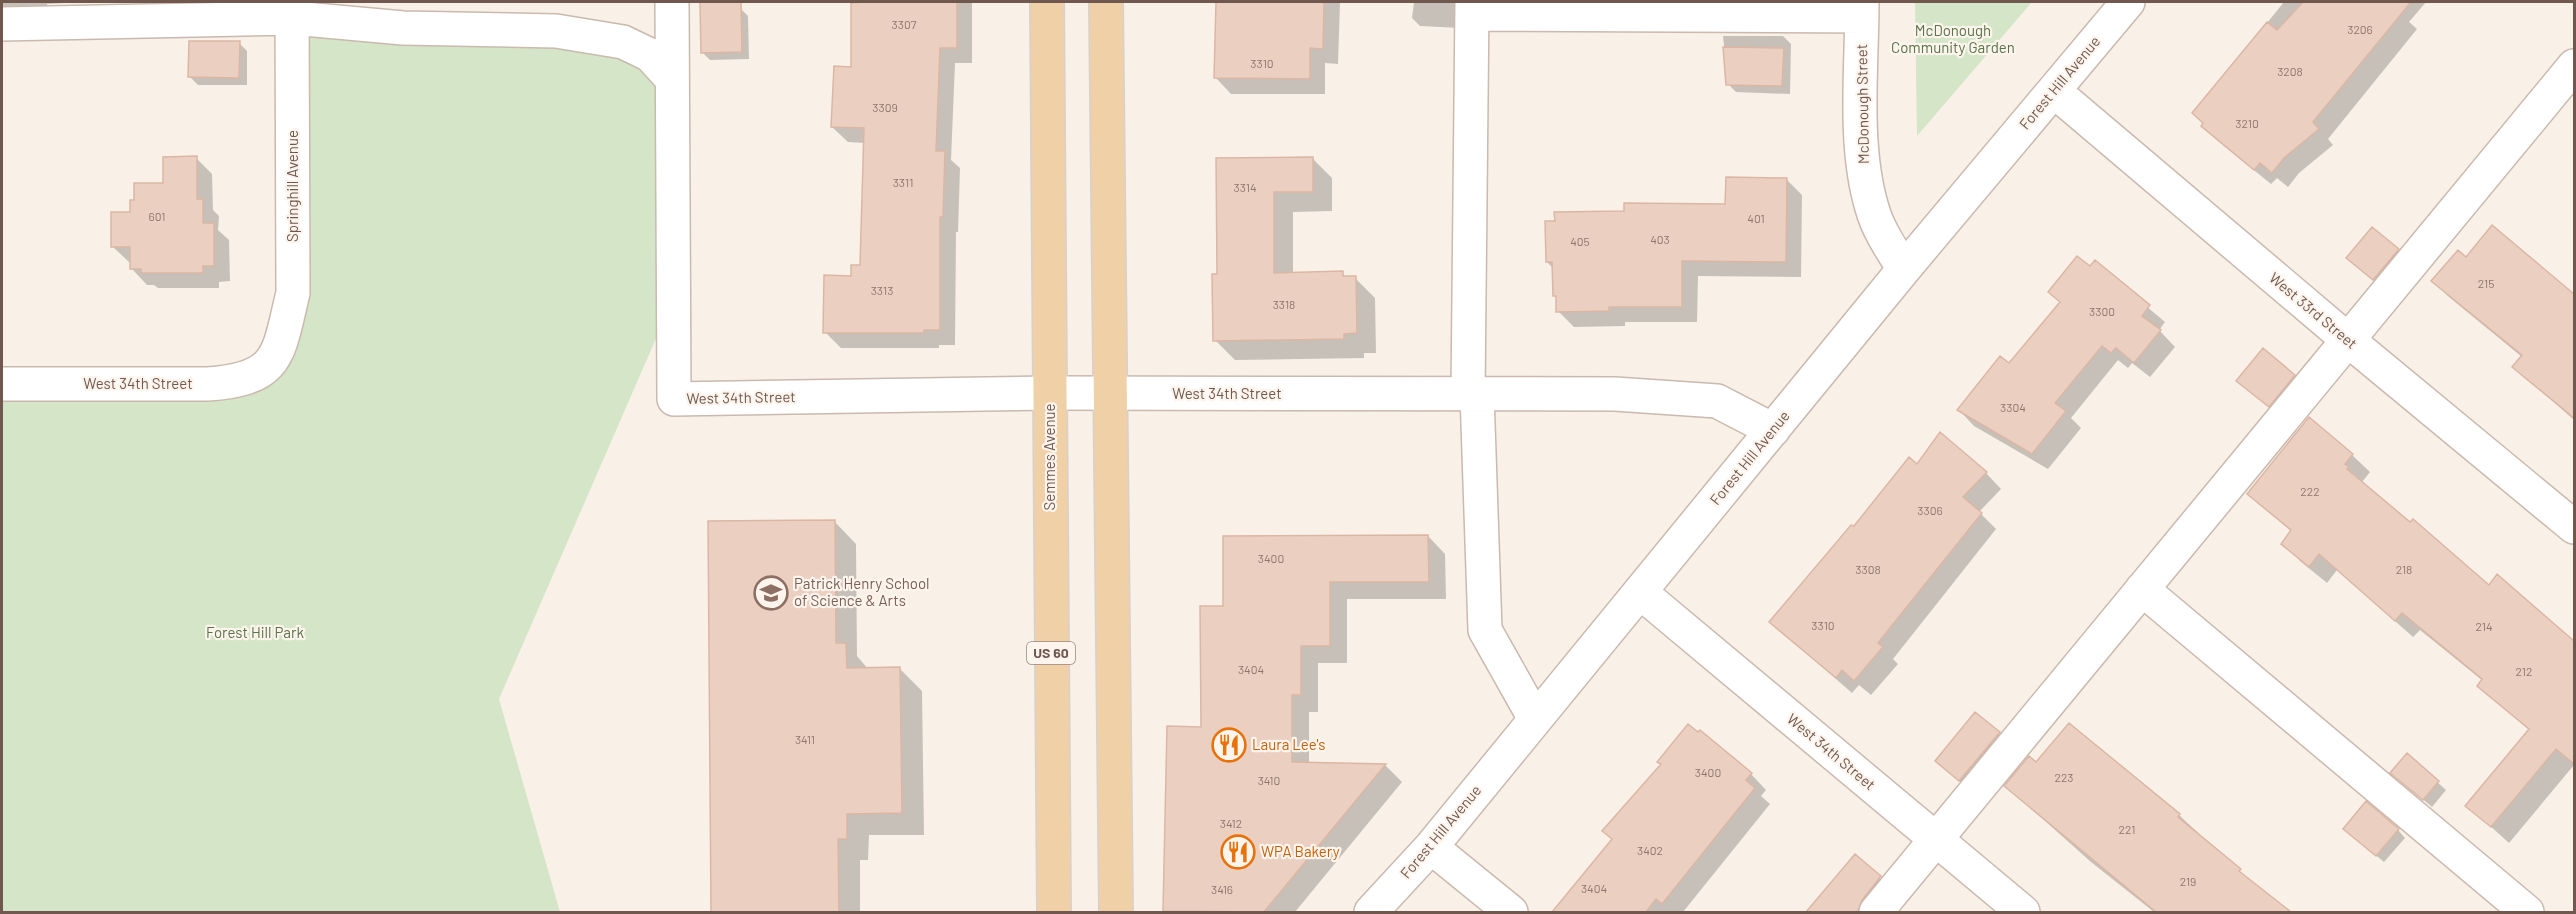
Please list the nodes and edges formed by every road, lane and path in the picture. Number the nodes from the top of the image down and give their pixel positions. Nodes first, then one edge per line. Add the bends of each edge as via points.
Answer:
1 (672, 2) edge
2 (1047, 2) edge
3 (1106, 2) edge
4 (2128, 2) edge
5 (1472, 8) edge
6 (1862, 9) edge
7 (292, 10) edge
8 (2, 24) edge
9 (672, 79) junction
10 (2570, 80) edge
11 (2054, 91) junction
12 (1904, 269) junction
13 (2348, 340) junction
14 (269, 365) joint
15 (2, 384) edge
16 (1051, 393) junction
17 (1109, 393) junction
18 (1473, 394) junction
19 (1773, 430) junction
20 (2574, 527) edge
21 (2142, 590) junction
22 (1640, 592) junction
23 (1535, 719) junction
24 (1936, 840) junction
25 (1431, 847) junction
26 (1387, 907) edge
27 (1054, 912) edge
28 (1116, 912) edge
29 (1510, 912) edge
30 (1876, 912) edge
31 (2023, 912) edge
32 (2528, 912) edge

1 - 9 street
2 - 16 main road, Semmes Avenue / US 60
3 - 17 main road
4 - 11 street, Forest Hill Avenue
5 - 6 street
5 - 18 street
6 - 12 street, McDonough Street via 1864,172 1872,209
7 - 8 street
7 - 9 street via 403,28 556,31 600,37 623,42 650,56
7 - 14 street, Springhill Avenue via 293,293 287,328
9 - 16 street, West 34th Street via 674,399
10 - 13 street
11 - 12 street, Forest Hill Avenue
11 - 13 street, West 33rd Street
12 - 19 street, Forest Hill Avenue
13 - 20 street, West 33rd Street
13 - 21 street
14 - 15 street, West 34th Street via 252,377 217,384
16 - 17 street, West 34th Street
16 - 27 main road, Semmes Avenue / US 60
17 - 18 street, West 34th Street
17 - 28 main road
18 - 19 street, West 34th Street via 1615,394 1710,400
18 - 23 street via 1485,630
19 - 22 street, Forest Hill Avenue
21 - 24 street
21 - 32 street
22 - 23 street, Forest Hill Avenue
22 - 24 street, West 34th Street
23 - 25 street, Forest Hill Avenue
24 - 30 street
24 - 31 street, West 34th Street
25 - 26 street, Forest Hill Avenue
25 - 29 street

